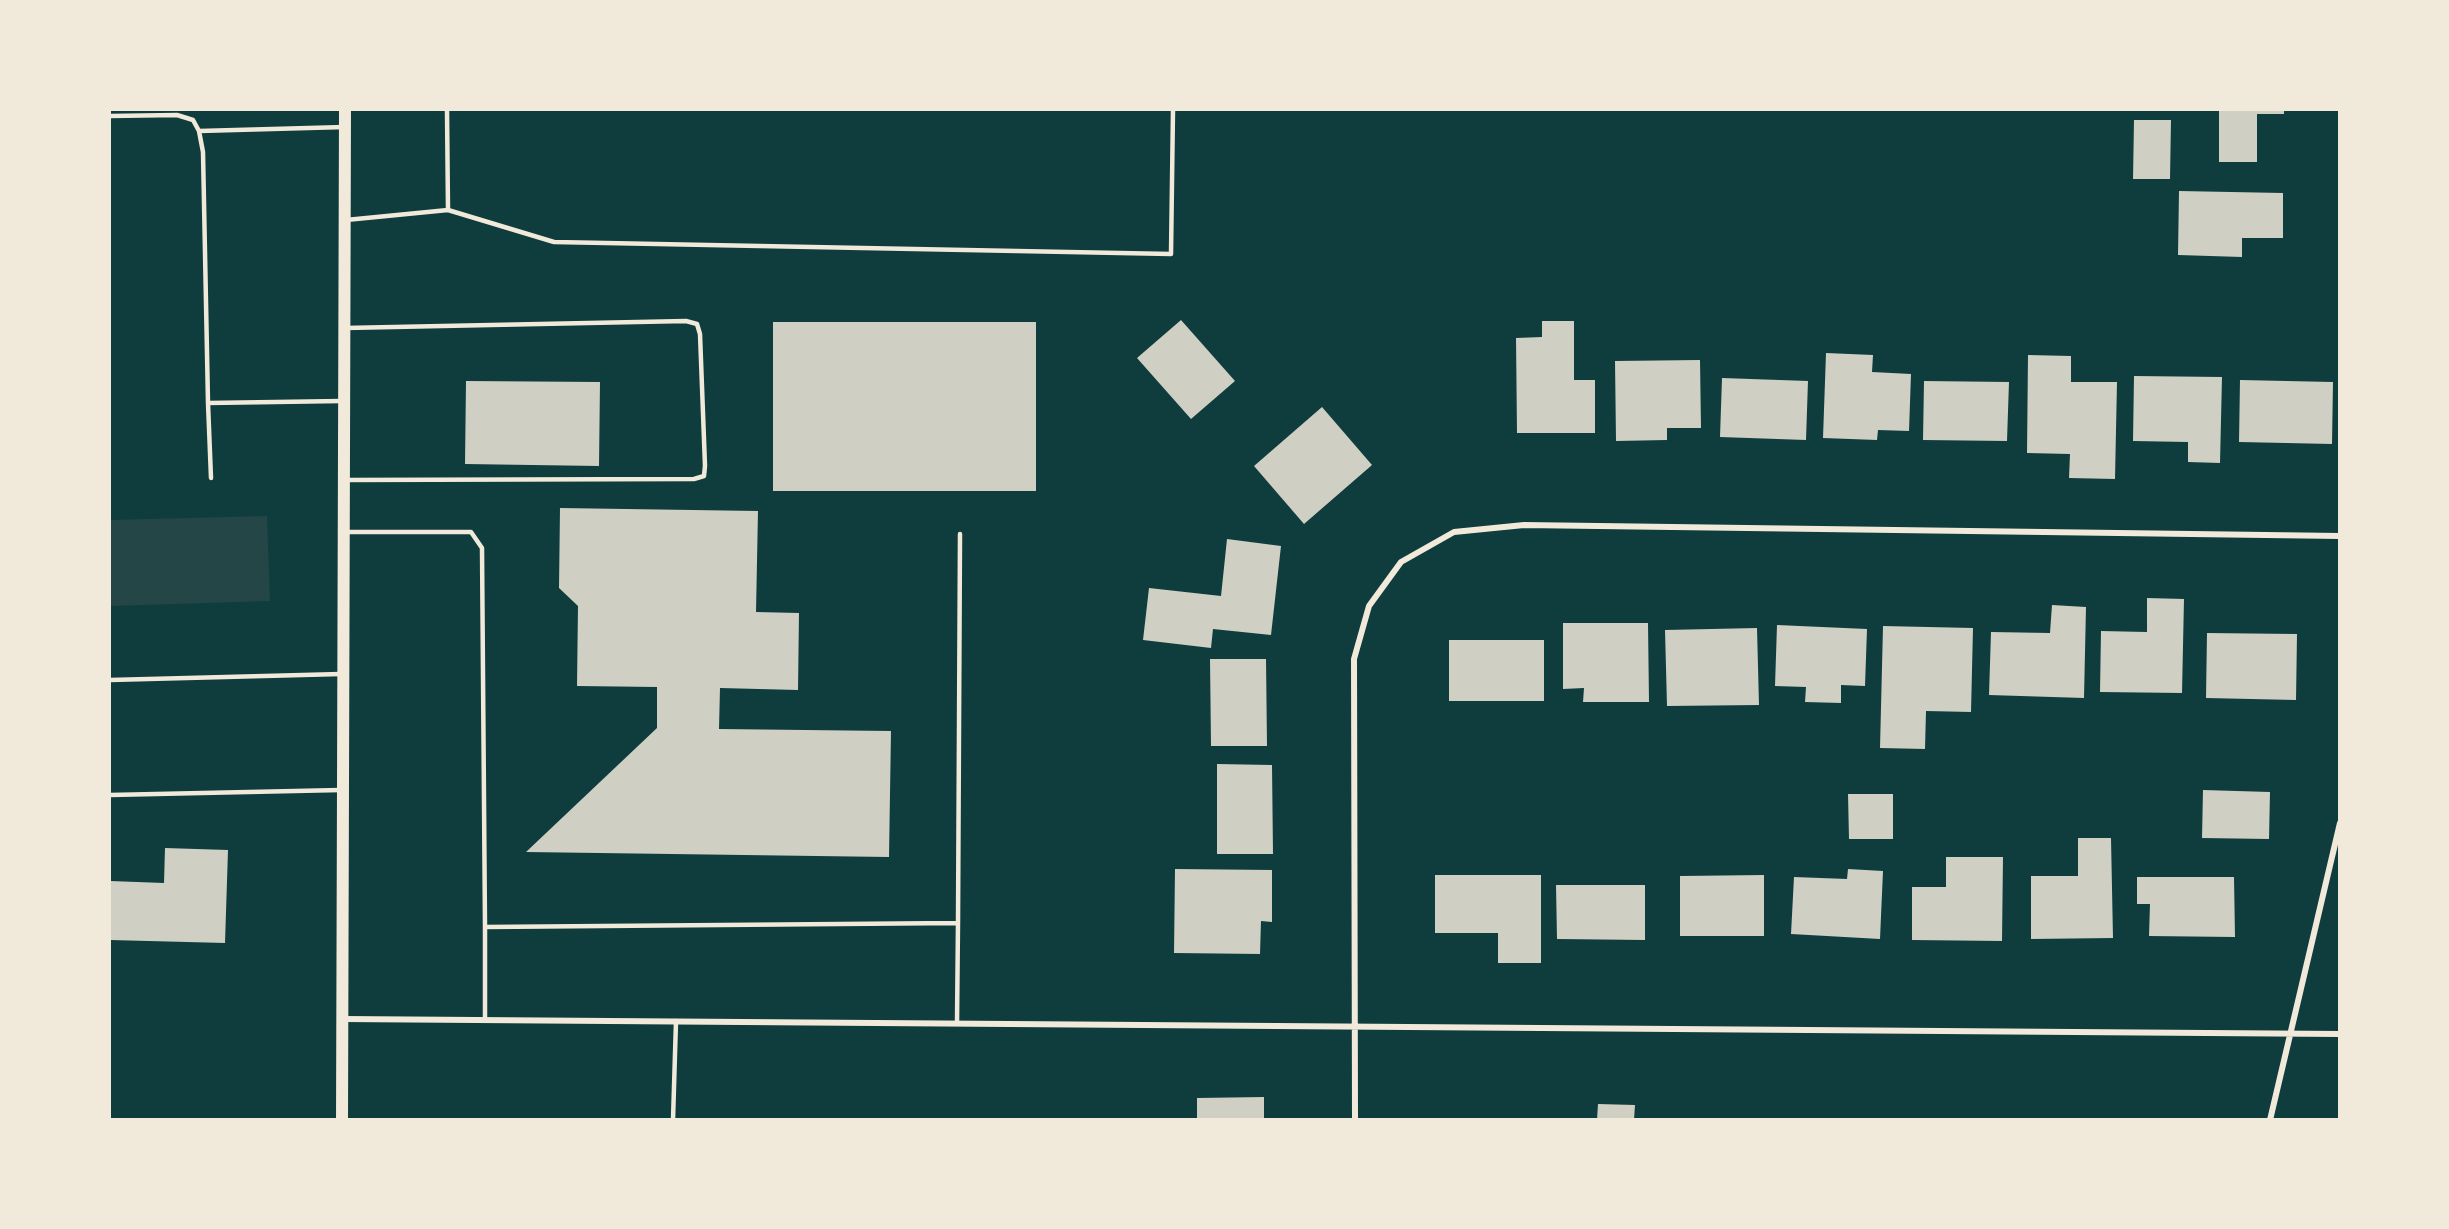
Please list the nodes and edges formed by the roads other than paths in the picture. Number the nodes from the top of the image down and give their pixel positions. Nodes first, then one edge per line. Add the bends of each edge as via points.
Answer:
1 (345, 110) edge
2 (447, 110) edge
3 (1173, 110) edge
4 (110, 116) edge
5 (345, 127) junction
6 (198, 131) junction
7 (448, 210) junction
8 (346, 220) junction
9 (345, 328) junction
10 (345, 401) junction
11 (208, 404) junction
12 (211, 478) dead end
13 (345, 480) junction
14 (344, 532) junction
15 (960, 534) dead end
16 (2340, 536) edge
17 (344, 674) junction
18 (110, 680) edge
19 (344, 790) junction
20 (110, 795) edge
21 (2340, 824) edge
22 (958, 923) junction
23 (485, 927) junction
24 (343, 1019) junction
25 (486, 1020) junction
26 (676, 1021) junction
27 (957, 1023) junction
28 (1356, 1026) junction
29 (2291, 1033) junction
30 (2340, 1034) edge
31 (342, 1119) edge
32 (673, 1119) edge
33 (1355, 1119) edge
34 (2270, 1119) edge

1 - 5 main road
2 - 7 lane
3 - 7 lane via 1171,254 554,242
4 - 6 lane via 177,115 193,120
5 - 6 lane
5 - 8 main road
6 - 11 lane via 203,152
7 - 8 lane
8 - 9 main road
9 - 10 main road
9 - 13 lane via 686,321 697,324 705,466 704,476 694,479
10 - 11 lane
10 - 13 main road
11 - 12 lane
13 - 14 main road
14 - 17 main road
14 - 23 lane via 471,532 482,548
15 - 22 lane
16 - 28 street via 1524,525 1454,532 1401,562 1369,606 1354,659
17 - 18 lane
17 - 19 main road
19 - 20 lane
19 - 24 main road
21 - 29 street
22 - 23 lane
22 - 27 lane
23 - 25 lane
24 - 25 street
24 - 31 main road
25 - 26 street
26 - 27 street
26 - 32 lane
27 - 28 street
28 - 29 street
28 - 33 street
29 - 30 street
29 - 34 street

